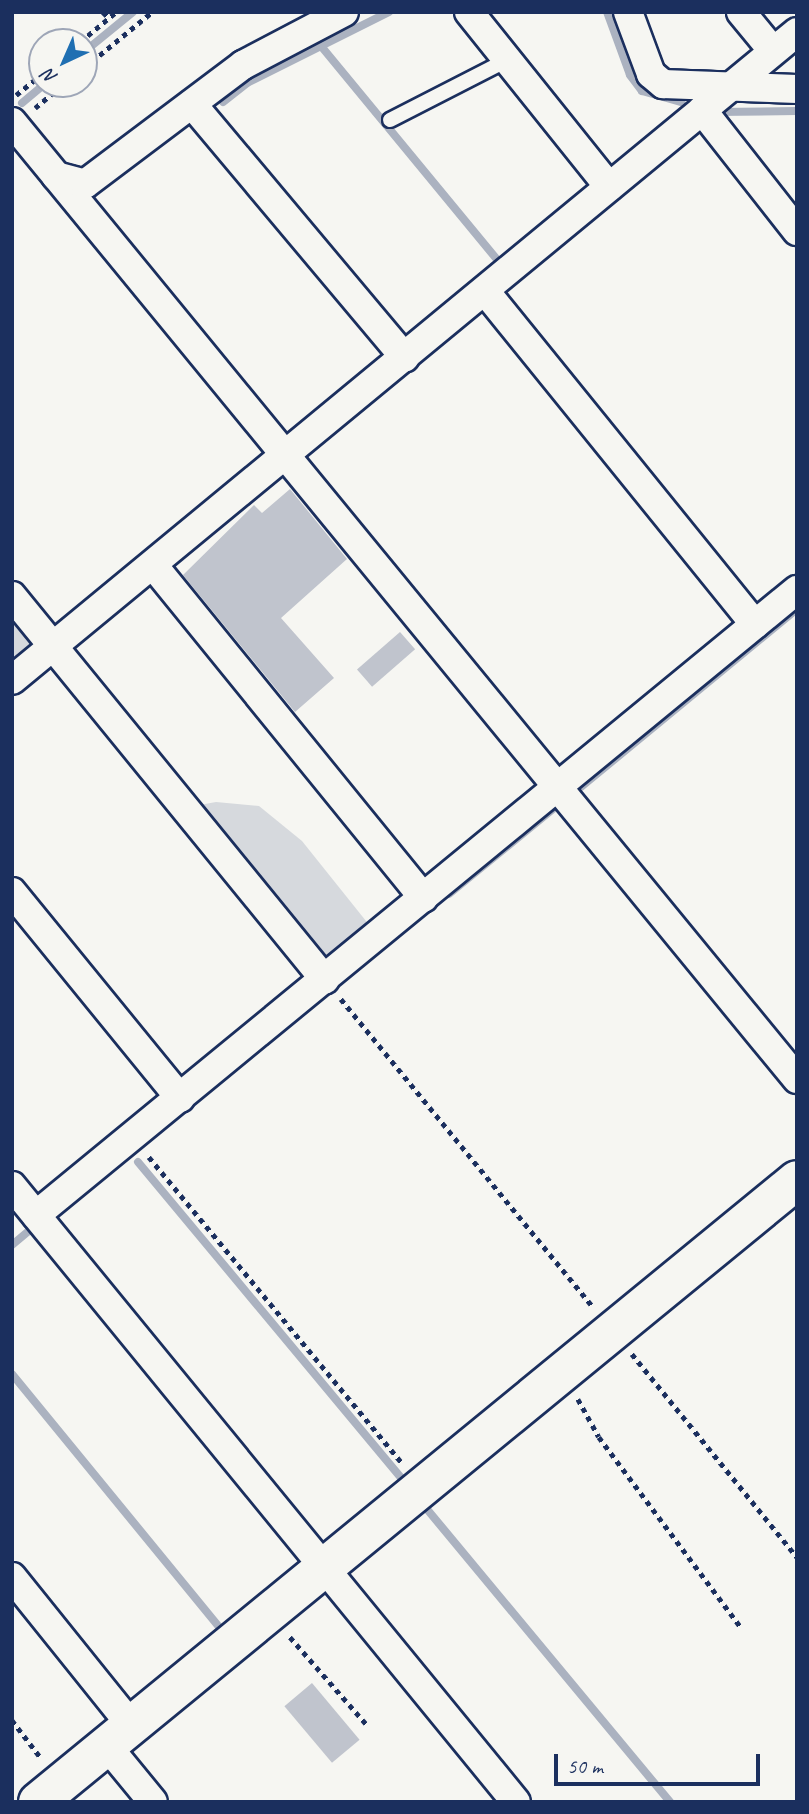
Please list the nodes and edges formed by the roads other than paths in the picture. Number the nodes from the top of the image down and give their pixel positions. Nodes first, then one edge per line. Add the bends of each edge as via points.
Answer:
1 (344, 12) edge
2 (468, 12) edge
3 (628, 12) edge
4 (741, 12) edge
5 (797, 32) edge
6 (773, 51) junction
7 (507, 60) junction
8 (729, 88) junction
9 (797, 89) edge
10 (192, 104) junction
11 (702, 110) junction
12 (13, 115) edge
13 (390, 120) dead end
14 (56, 176) junction
15 (609, 187) junction
16 (797, 231) edge
17 (485, 291) junction
18 (405, 358) junction
19 (287, 456) junction
20 (153, 565) junction
21 (797, 590) edge
22 (12, 596) edge
23 (755, 625) junction
24 (53, 646) junction
25 (12, 680) edge
26 (559, 788) junction
27 (12, 892) edge
28 (424, 898) junction
29 (330, 987) junction
30 (797, 1079) edge
31 (180, 1098) junction
32 (797, 1180) edge
33 (12, 1186) edge
34 (36, 1216) junction
35 (325, 1568) junction
36 (12, 1577) edge
37 (119, 1736) junction
38 (49, 1793) edge
39 (153, 1802) edge
40 (516, 1802) edge

1 - 10 street via 243,65
2 - 7 street
3 - 8 street via 651,74 663,84
4 - 6 street
5 - 6 street
6 - 8 street
7 - 13 lane
7 - 15 street
8 - 9 street
8 - 11 street
10 - 14 street via 86,184
10 - 18 street
11 - 15 street
11 - 16 street
12 - 14 street
14 - 19 street
15 - 17 street
17 - 18 street
17 - 23 street
18 - 19 street
19 - 20 street
19 - 26 street
20 - 24 street
20 - 28 street
21 - 23 street
22 - 24 street
23 - 26 street
24 - 25 street
24 - 29 street
26 - 28 street
26 - 30 street
27 - 31 street
28 - 29 street
29 - 31 street
31 - 34 street
32 - 35 street
33 - 34 street
34 - 35 street
35 - 37 street
35 - 40 street
36 - 37 street
37 - 38 street
37 - 39 street

